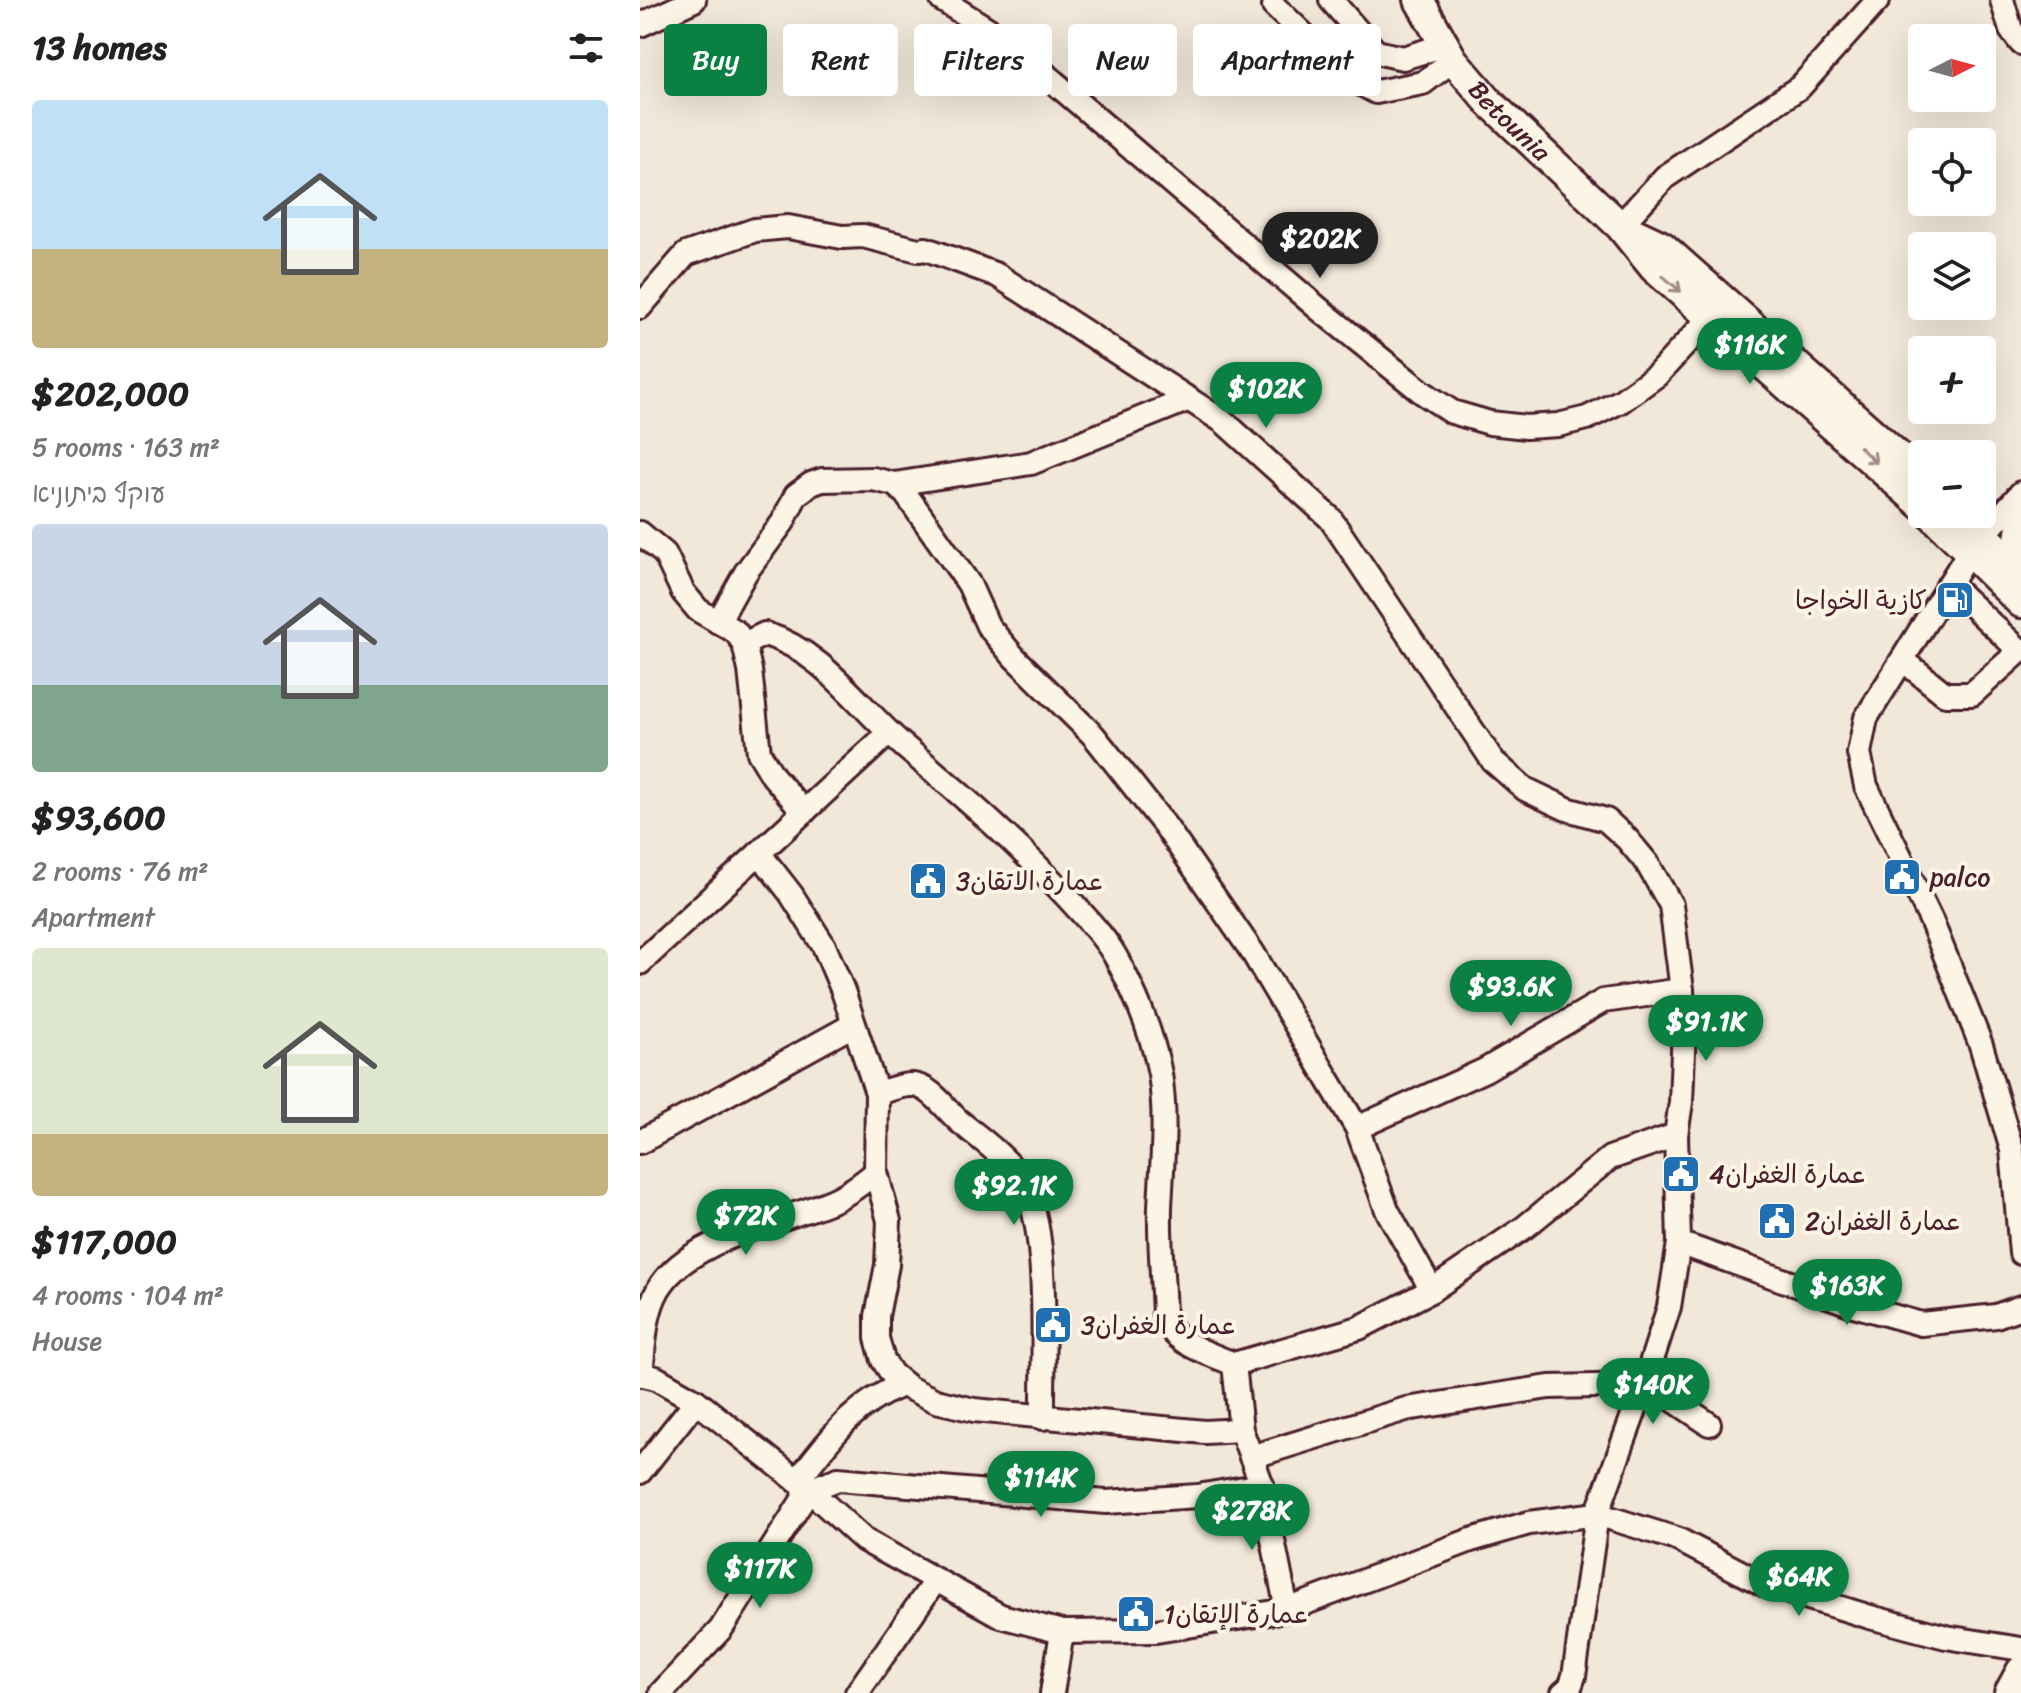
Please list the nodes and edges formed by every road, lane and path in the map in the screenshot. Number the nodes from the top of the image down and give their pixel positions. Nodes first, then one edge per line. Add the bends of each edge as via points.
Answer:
1 (694, 0) edge
2 (942, 0) edge
3 (1331, 0) edge
4 (1419, 0) edge
5 (1878, 0) edge
6 (2002, 0) edge
7 (1274, 6) dead end
8 (640, 25) edge
9 (2021, 43) edge
10 (1449, 52) junction
11 (1620, 226) junction
12 (640, 307) edge
13 (1718, 309) junction
14 (1189, 399) junction
15 (1908, 465) edge
16 (894, 484) junction
17 (1908, 492) edge
18 (2021, 493) edge
19 (2021, 508) edge
20 (1952, 528) edge
21 (1969, 528) edge
22 (640, 533) edge
23 (1977, 544) junction
24 (2021, 571) edge
25 (1949, 584) junction
26 (2021, 603) edge
27 (718, 622) junction
28 (744, 644) junction
29 (2020, 651) edge
30 (1903, 660) junction
31 (889, 733) junction
32 (804, 812) junction
33 (759, 853) junction
34 (640, 963) edge
35 (1682, 990) junction
36 (853, 1025) junction
37 (877, 1093) junction
38 (1357, 1128) junction
39 (1676, 1135) junction
40 (640, 1142) edge
41 (876, 1172) junction
42 (1679, 1243) junction
43 (2021, 1253) edge
44 (1432, 1290) junction
45 (2021, 1307) edge
46 (1234, 1364) junction
47 (641, 1374) edge
48 (904, 1384) junction
49 (1644, 1385) junction
50 (696, 1401) junction
51 (1043, 1418) junction
52 (1709, 1424) dead end
53 (1241, 1430) junction
54 (1251, 1457) junction
55 (640, 1472) edge
56 (803, 1485) junction
57 (1262, 1485) junction
58 (1597, 1514) junction
59 (935, 1581) junction
60 (1287, 1610) junction
61 (1062, 1632) junction
62 (2021, 1649) edge
63 (2021, 1671) edge
64 (661, 1693) edge
65 (857, 1693) edge
66 (1052, 1693) edge
67 (1563, 1693) edge
68 (2009, 1693) edge

1 - 8 street
2 - 13 street via 1005,40 1319,309 1452,412 1526,427 1587,418 1657,375
3 - 10 street via 1376,52 1403,58
4 - 10 main road, Betounia
5 - 11 street via 1800,87 1665,177
6 - 9 street
7 - 10 street via 1348,77 1376,92 1423,83
10 - 11 main road, Betounia via 1490,103
11 - 13 main road, Betounia via 1654,268
12 - 14 street via 686,254 755,230 788,227 863,236 926,249 997,275
13 - 15 main road
13 -> 17 main road
14 - 16 street via 1031,463
14 - 35 street via 1224,422 1330,518 1493,761 1525,789 1606,820 1637,851 1671,905
16 - 27 street via 822,480 796,495
16 - 38 street via 969,584 988,626 1094,736 1166,827 1253,953
18 - 23 street
19 - 24 street via 2016,539
20 - 23 main road
21 - 23 main road
22 - 27 street via 665,554 698,610
23 - 24 main road
23 - 25 street
23 - 26 main road
25 - 29 street
25 - 30 street
27 - 28 street
28 - 31 street via 765,634 814,659
28 - 32 street via 759,753
29 - 30 street via 1972,694 1945,694
30 - 43 street via 1866,718 1859,753 1866,786 1931,920 1981,1045 2012,1150
31 - 32 street
31 - 46 street via 987,816 1095,928 1117,959 1160,1075 1164,1316 1181,1341
32 - 33 street
33 - 34 street
33 - 36 street via 824,946
35 - 38 street via 1603,1001 1485,1070
35 - 39 street
36 - 37 street
36 - 40 street
37 - 41 street
37 - 51 street via 912,1085 927,1090 1020,1177 1041,1245
38 - 44 street via 1387,1210
39 - 42 street
39 - 44 street via 1610,1158 1525,1227
41 - 47 street via 826,1204 700,1251 679,1266 657,1292
41 - 48 street via 889,1221 877,1338 883,1360
42 - 45 street via 1921,1324 1996,1316
42 - 49 street via 1669,1307
44 - 46 street via 1359,1328
46 - 53 street
47 - 50 street
48 - 51 street via 936,1401
48 - 56 street via 848,1417
49 - 52 street
49 - 54 street via 1549,1387 1406,1409
49 - 58 street
50 - 55 street
50 - 56 street
51 - 53 street via 1205,1432
53 - 54 street
54 - 57 street
56 - 57 street via 838,1479 1106,1502 1198,1496
56 - 59 street via 864,1540
56 - 64 street via 721,1629
57 - 60 street
58 - 60 street via 1529,1523 1471,1540
58 - 62 street via 1677,1539 1763,1584 1946,1637
58 - 67 street via 1574,1676
59 - 61 street via 1001,1616
59 - 65 street
60 - 61 street via 1156,1631
61 - 66 street
63 - 68 main road

